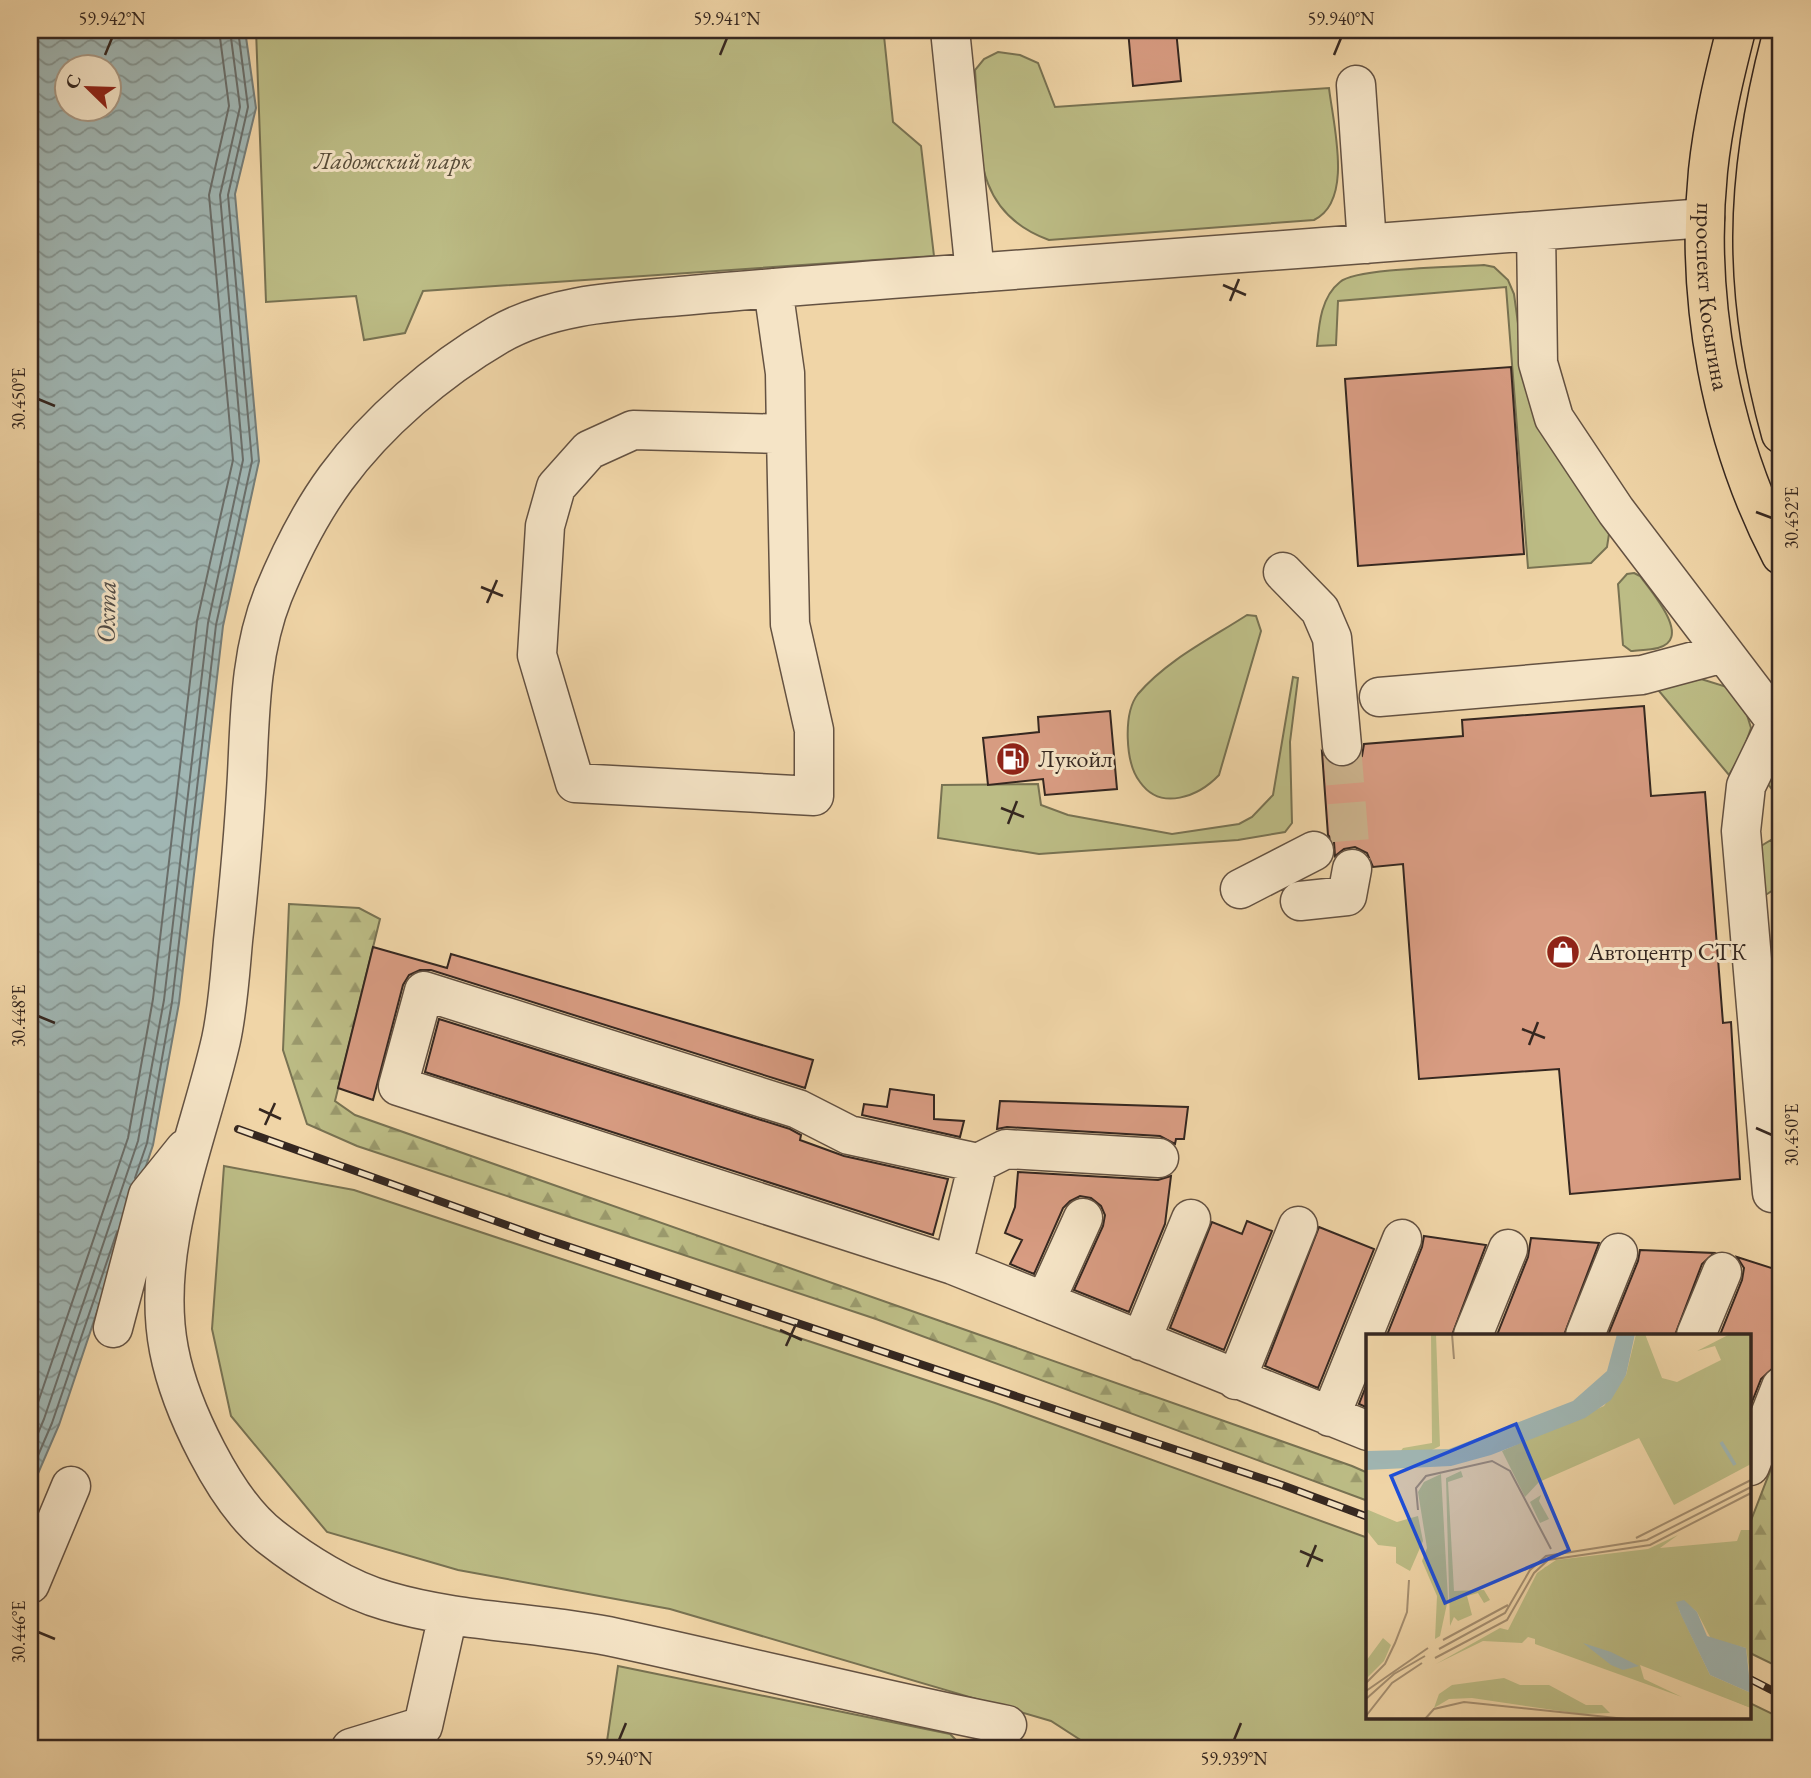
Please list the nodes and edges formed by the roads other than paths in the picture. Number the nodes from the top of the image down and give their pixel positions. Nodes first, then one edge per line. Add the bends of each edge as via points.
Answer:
1 (950, 30) edge
2 (1736, 30) edge
3 (1781, 39) edge
4 (1356, 85) dead end
5 (1705, 218) junction
6 (1536, 231) junction
7 (1367, 244) junction
8 (975, 273) junction
9 (773, 288) junction
10 (786, 434) junction
11 (1781, 434) edge
12 (1781, 555) edge
13 (1283, 572) dead end
14 (1724, 653) junction
15 (1379, 697) dead end
16 (1779, 725) edge
17 (1342, 746) tunnel mouth
18 (1314, 851) dead end
19 (1349, 883) dead end
20 (1240, 888) dead end
21 (1300, 901) dead end
22 (191, 1143) junction
23 (1159, 1158) dead end
24 (978, 1163) junction
25 (1765, 1194) edge
26 (1083, 1218) dead end
27 (1191, 1219) dead end
28 (1297, 1226) dead end
29 (1402, 1239) dead end
30 (1508, 1250) dead end
31 (1618, 1253) dead end
32 (953, 1265) junction
33 (1722, 1272) dead end
34 (1045, 1302) junction
35 (113, 1328) dead end
36 (1473, 1334) edge
37 (1585, 1334) edge
38 (1696, 1334) edge
39 (1141, 1342) junction
40 (1236, 1380) junction
41 (1781, 1387) edge
42 (1330, 1417) junction
43 (1366, 1430) edge
44 (1752, 1461) edge
45 (71, 1486) dead end
46 (30, 1584) edge
47 (448, 1615) junction
48 (1007, 1725) dead end
49 (351, 1748) edge

1 - 8 street
2 - 5 main road, проспект Косыгина via 1719,96
3 - 11 main road, проспект Косыгина via 1764,105 1754,174 1751,244 1755,314
4 - 7 street
5 - 6 street
5 - 12 main road, проспект Косыгина via 1710,319 1723,392 1742,464
6 - 7 street
6 - 14 street via 1538,363 1554,418 1616,511
7 - 8 street
8 - 9 street
9 - 10 street via 785,373
9 - 22 street via 612,302 550,313 503,332 415,396 335,478 275,591 259,637 252,673 244,827 227,999 221,1040
10 - 10 street via 790,624 814,730 814,796 575,783 537,655 545,526 556,487 589,450 633,430
13 - 17 street via 1320,610 1332,638
14 - 15 street via 1643,675
14 - 16 street
16 - 25 street via 1746,786 1741,831
18 - 20 street
19 - 21 street
22 - 35 street via 148,1195
22 - 47 street via 172,1222 165,1315 169,1354 207,1451 236,1503 268,1535 378,1599
23 - 24 street via 1006,1149
24 - 32 street
24 - 32 street via 849,1135 798,1109 424,991 398,1086
26 - 34 street
27 - 39 street
28 - 40 street
29 - 42 street
30 - 36 street
31 - 37 street
32 - 34 street
33 - 38 street
34 - 39 street
39 - 40 street
40 - 42 street
41 - 44 street
42 - 43 street
45 - 46 street
47 - 48 street via 591,1633
47 - 49 street via 423,1726

